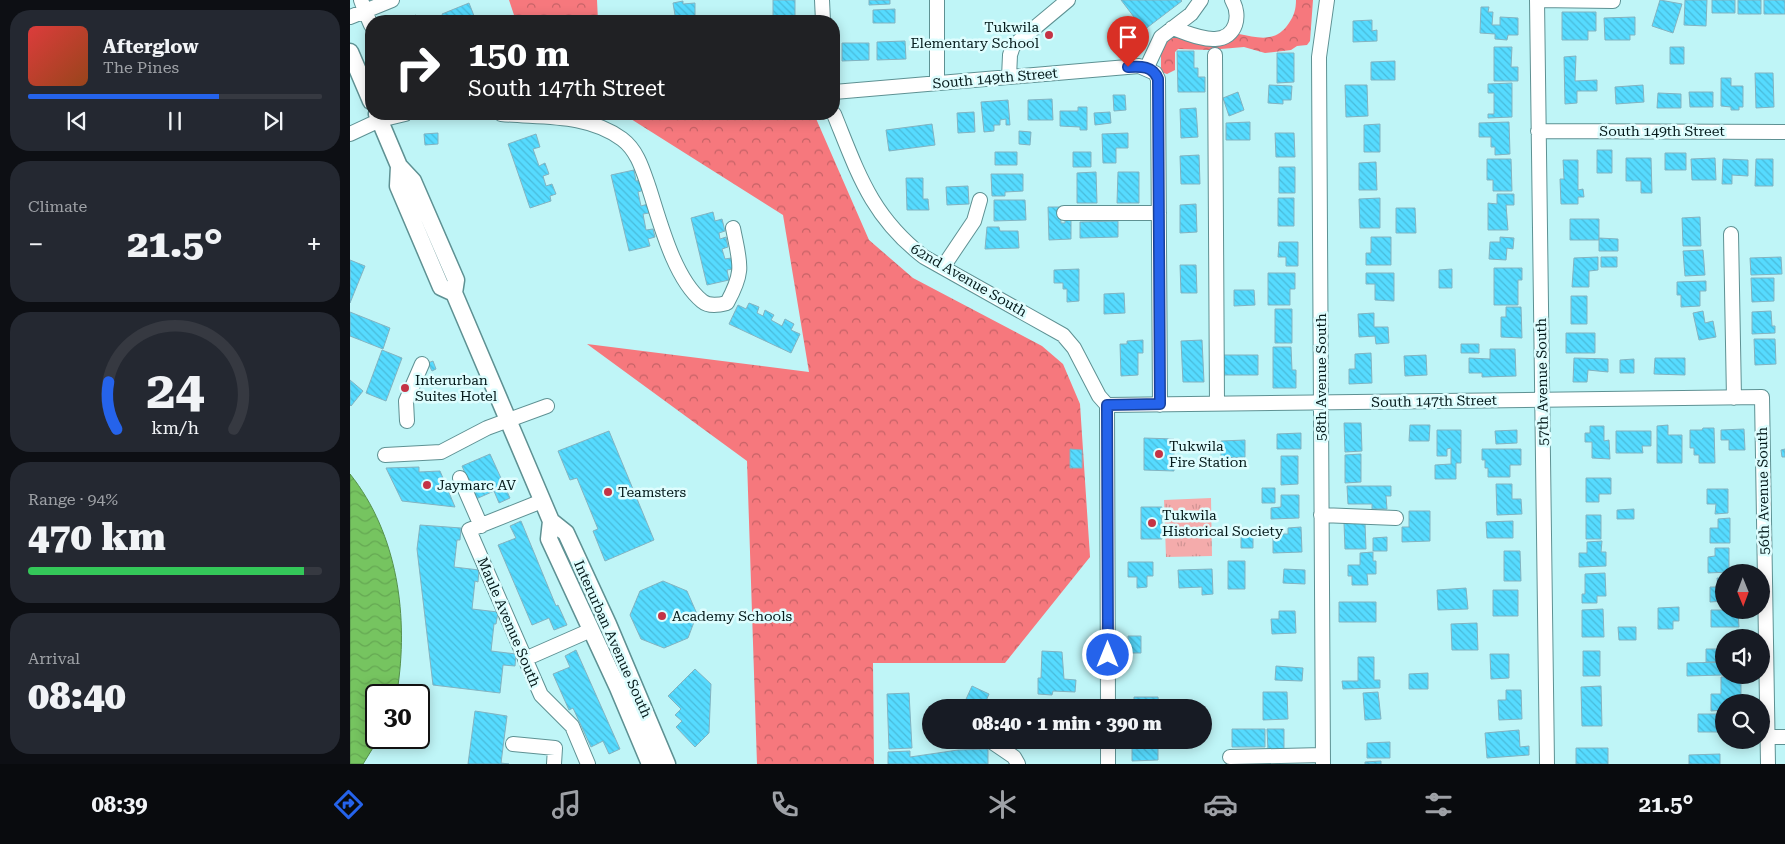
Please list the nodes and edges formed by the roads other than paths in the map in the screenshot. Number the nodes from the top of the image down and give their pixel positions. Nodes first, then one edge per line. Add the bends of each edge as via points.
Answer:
1 (392, 0) edge
2 (822, 0) edge
3 (937, 0) edge
4 (1068, 0) edge
5 (1201, 0) edge
6 (1232, 0) edge
7 (1328, 0) edge
8 (1538, 0) edge
9 (1613, 1) dead end
10 (363, 5) edge
11 (823, 15) edge
12 (350, 17) edge
13 (1172, 28) junction
14 (350, 52) edge
15 (1215, 55) dead end
16 (1151, 70) junction
17 (1009, 77) junction
18 (365, 83) edge
19 (937, 83) junction
20 (840, 91) edge
21 (373, 120) edge
22 (379, 120) edge
23 (574, 120) edge
24 (836, 120) edge
25 (1538, 131) junction
26 (1785, 132) edge
27 (350, 134) edge
28 (980, 200) dead end
29 (1064, 213) dead end
30 (1159, 213) junction
31 (733, 228) dead end
32 (1731, 234) dead end
33 (942, 267) junction
34 (422, 364) dead end
35 (1762, 397) joint
36 (1542, 398) junction
37 (1734, 398) junction
38 (1160, 404) junction
39 (1218, 404) junction
40 (1321, 404) junction
41 (1107, 405) junction
42 (547, 406) dead end
43 (507, 420) junction
44 (407, 421) dead end
45 (385, 455) dead end
46 (460, 478) dead end
47 (542, 501) junction
48 (1322, 515) junction
49 (1396, 518) dead end
50 (551, 521) junction
51 (481, 526) junction
52 (591, 630) junction
53 (524, 659) junction
54 (1766, 694) edge
55 (1108, 699) edge
56 (1770, 737) edge
57 (1785, 737) edge
58 (513, 744) dead end
59 (1002, 749) edge
60 (1108, 749) edge
61 (1767, 749) edge
62 (1230, 757) dead end
63 (1323, 760) edge
64 (554, 764) edge
65 (588, 764) edge
66 (650, 764) edge
67 (667, 764) edge
68 (1018, 764) edge
69 (1108, 764) edge
70 (1547, 764) edge
71 (1768, 764) edge

1 - 10 street
2 - 11 street
3 - 19 street
4 - 17 street via 1014,46 1010,55
5 - 13 street via 1191,14
6 - 13 street via 1237,21 1223,37 1215,39
7 - 40 street, 58th Avenue South via 1319,56
8 - 9 street
8 - 25 street, 57th Avenue South
10 - 12 street
13 - 16 street via 1158,42
14 - 18 main road
15 - 39 street
16 - 17 street, South 149th Street via 1139,66
16 - 30 street via 1158,79
17 - 19 street, South 149th Street
19 - 20 street, South 149th Street
21 - 27 street
22 - 43 main road, Interurban Avenue South via 399,166 398,186 416,232 441,287 454,293
23 - 31 street via 592,124 623,140 640,160 666,239 685,280 703,302 716,306 728,303 736,286 740,274
24 - 33 street, 62nd Avenue South via 866,193 878,212 904,242
25 - 26 street, South 149th Street
25 - 36 street, 57th Avenue South
28 - 33 street via 974,221
29 - 30 street
30 - 38 street
32 - 37 street
33 - 41 street, 62nd Avenue South via 1063,335
34 - 44 street via 406,402
35 - 37 street, South 147th Street
35 - 54 street, 56th Avenue South
36 - 37 street, South 147th Street
36 - 40 street, South 147th Street
36 - 70 street, 57th Avenue South
38 - 39 street, South 147th Street
38 - 41 street, South 147th Street
39 - 40 street, South 147th Street
40 - 48 street, 58th Avenue South
41 - 55 street
42 - 43 street
43 - 45 street via 441,452
43 - 47 main road, Interurban Avenue South
46 - 51 street
47 - 50 main road, Interurban Avenue South
47 - 51 street
48 - 49 street
48 - 63 street, 58th Avenue South
50 - 52 main road, Interurban Avenue South via 549,540
50 - 67 main road, Interurban Avenue South via 566,533
51 - 53 street, Maule Avenue South via 470,530
52 - 53 street
52 - 66 main road, Interurban Avenue South
53 - 65 street, Maule Avenue South via 540,695 572,726
56 - 57 street
58 - 64 street via 555,748
59 - 68 street
60 - 69 street
61 - 71 street, 56th Avenue South
62 - 63 street, 58th Avenue South

